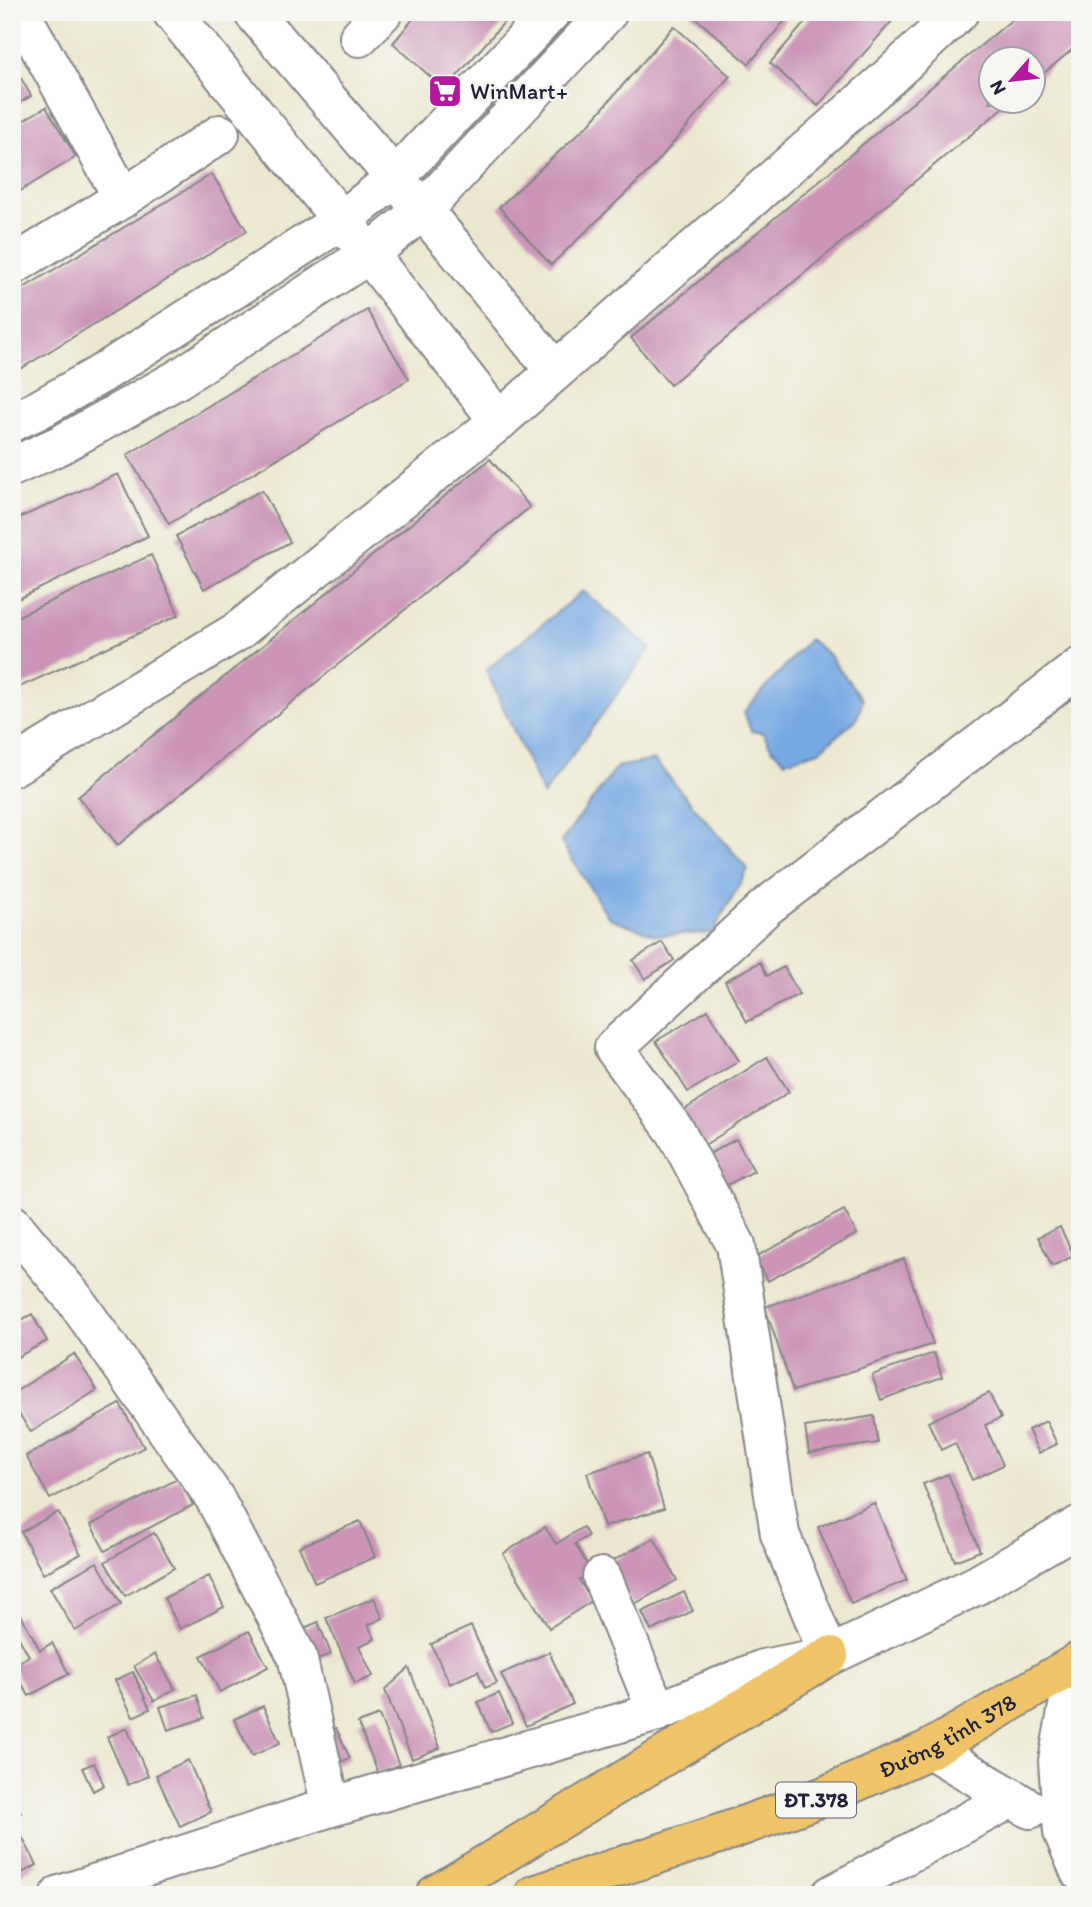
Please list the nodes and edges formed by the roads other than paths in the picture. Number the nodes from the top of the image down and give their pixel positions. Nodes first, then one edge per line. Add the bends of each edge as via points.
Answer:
1 (20, 12) edge
2 (172, 12) edge
3 (253, 12) edge
4 (551, 12) edge
5 (608, 12) edge
6 (959, 12) edge
7 (220, 134) dead end
8 (395, 178) junction
9 (123, 198) junction
10 (423, 210) junction
11 (341, 220) junction
12 (369, 254) junction
13 (12, 266) edge
14 (555, 371) junction
15 (499, 421) junction
16 (12, 422) edge
17 (12, 467) edge
18 (1080, 667) edge
19 (12, 767) edge
20 (12, 1224) edge
21 (1080, 1525) edge
22 (602, 1577) dead end
23 (829, 1656) junction
24 (1078, 1662) edge
25 (657, 1712) junction
26 (930, 1749) junction
27 (1012, 1798) junction
28 (331, 1807) junction
29 (1072, 1828) edge
30 (1080, 1872) edge
31 (60, 1895) edge
32 (435, 1895) edge
33 (534, 1895) edge
34 (831, 1895) edge

1 - 9 street
2 - 11 street
3 - 8 street
4 - 8 street
5 - 10 street
6 - 14 street
7 - 9 street
8 - 10 street
8 - 11 street
9 - 13 street
10 - 12 street
10 - 14 street
11 - 12 street
11 - 16 street via 102,374
12 - 15 street
12 - 17 street via 178,379
14 - 15 street
15 - 19 street via 238,631
18 - 23 street via 766,907 614,1048 676,1132 736,1245 780,1534
20 - 28 street via 72,1297 214,1497 297,1656
21 - 23 street via 977,1585
22 - 25 street
23 - 25 street via 763,1669
23 - 32 main road
24 - 26 main road, Đường tỉnh 378 / ĐT.378
24 - 29 street via 1058,1761
25 - 28 street
26 - 27 street
26 - 33 main road, Đường tỉnh 378 / ĐT.378 via 822,1797
27 - 29 street
27 - 34 street
28 - 31 street
29 - 30 street

